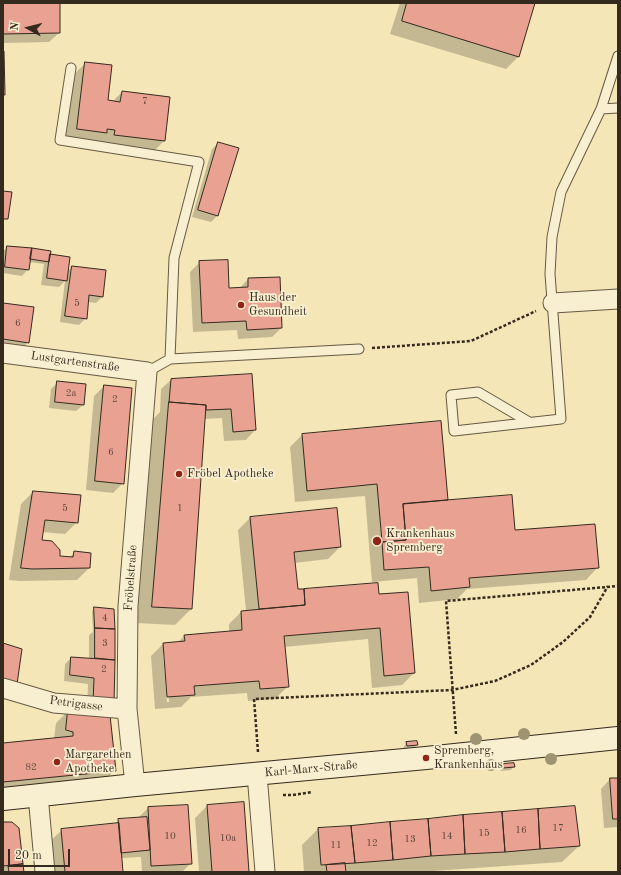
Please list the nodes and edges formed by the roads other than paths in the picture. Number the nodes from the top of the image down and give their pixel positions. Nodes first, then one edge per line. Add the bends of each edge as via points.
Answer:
1 (618, 56) edge
2 (71, 68) dead end
3 (618, 108) edge
4 (601, 109) junction
5 (618, 299) edge
6 (553, 303) junction
7 (359, 349) road end
8 (3, 353) edge
9 (170, 359) junction
10 (147, 372) junction
11 (529, 422) junction
12 (3, 688) edge
13 (127, 709) junction
14 (618, 738) edge
15 (257, 765) junction
16 (135, 785) junction
17 (38, 795) junction
18 (3, 799) edge
19 (45, 872) edge
20 (265, 872) edge

1 - 4 lane
2 - 9 lane via 60,140 199,162 174,258
3 - 4 lane
4 - 6 lane via 561,192 552,237 550,274
5 - 6 street
6 - 11 lane via 560,419
7 - 9 lane
8 - 10 street, Lustgartenstraße
9 - 10 lane
10 - 13 street, Fröbelstraße via 128,606
11 - 11 lane via 454,431 451,395 478,392
12 - 13 street, Petrigasse via 54,703
13 - 16 street, Fröbelstraße
14 - 15 main road, Karl-Marx-Straße
15 - 16 main road, Karl-Marx-Straße
15 - 20 street
16 - 17 main road, Karl-Marx-Straße
17 - 18 main road, Karl-Marx-Straße
17 - 19 street

